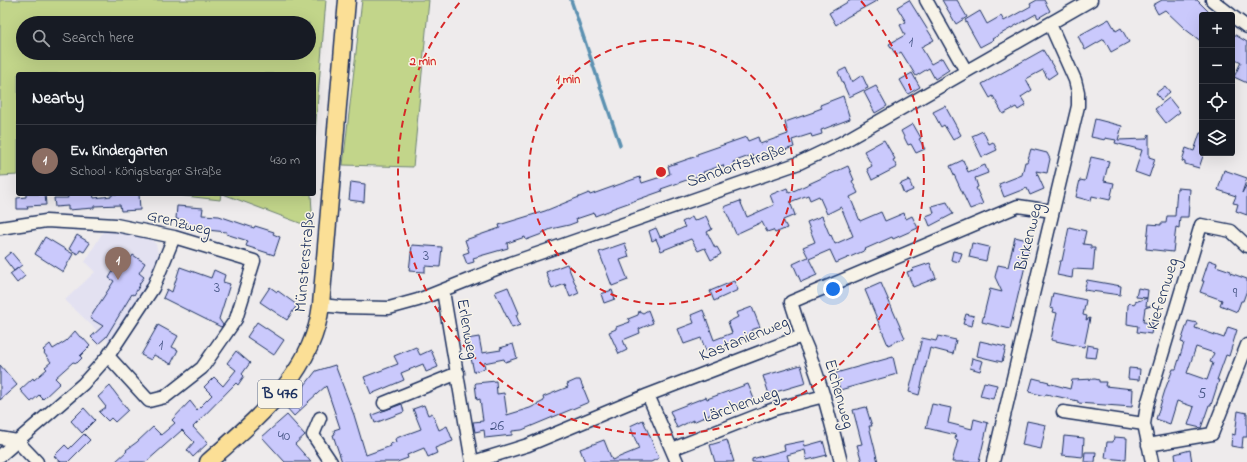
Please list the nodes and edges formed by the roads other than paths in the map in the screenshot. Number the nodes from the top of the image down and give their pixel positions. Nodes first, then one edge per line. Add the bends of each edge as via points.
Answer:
1 (347, 0) edge
2 (926, 0) edge
3 (1091, 0) edge
4 (1212, 0) edge
5 (1227, 12) edge
6 (1235, 18) edge
7 (1050, 24) junction
8 (1247, 27) edge
9 (966, 71) junction
10 (1052, 212) junction
11 (0, 228) edge
12 (174, 237) junction
13 (1247, 246) edge
14 (443, 291) junction
15 (321, 305) junction
16 (802, 336) junction
17 (1247, 345) edge
18 (108, 356) junction
19 (458, 373) junction
20 (648, 395) junction
21 (824, 396) junction
22 (384, 403) dead end
23 (1063, 412) dead end
24 (320, 418) dead end
25 (1144, 424) junction
26 (0, 438) edge
27 (17, 441) junction
28 (1148, 445) junction
29 (672, 449) junction
30 (0, 456) edge
31 (37, 462) edge
32 (208, 462) edge
33 (331, 462) edge
34 (473, 462) edge
35 (677, 462) edge
36 (841, 462) edge
37 (993, 462) edge
38 (1152, 462) edge

1 - 15 main road, Münsterstraße / B 476
2 - 9 street
3 - 7 street, Sandortstraße
4 - 5 street
6 - 8 street
7 - 9 street, Sandortstraße
7 - 10 street, Birkenweg via 1078,92 1078,106
9 - 14 street, Sandortstraße via 800,163 511,263
10 - 16 street, Kastanienweg via 1018,206 791,302
10 - 37 street, Birkenweg
11 - 12 street, Grenzweg via 46,221 116,225
12 - 18 street via 153,288
12 - 18 street, Grenzweg via 254,261 236,319 202,368 165,397 148,401
13 - 25 street, Kiefernweg via 1231,230 1201,225 1147,405
14 - 15 street, Sandortstraße via 390,308
14 - 19 street, Erlenweg
15 - 32 main road, Münsterstraße / B 476 via 313,342 290,380 267,408
16 - 20 street, Kastanienweg
16 - 21 street, Eichenweg
17 - 28 street via 1212,434
18 - 27 street via 83,384
19 - 22 street, Erlenweg
19 - 34 street, Erlenweg
20 - 29 street
20 - 34 street, Kastanienweg via 528,445
21 - 29 street, Lärchenweg via 774,409
21 - 36 street, Eichenweg
23 - 25 street
24 - 33 street via 313,435
25 - 28 street, Kiefernweg
26 - 27 street
27 - 30 street
27 - 31 street
28 - 38 street, Kiefernweg
29 - 35 street

